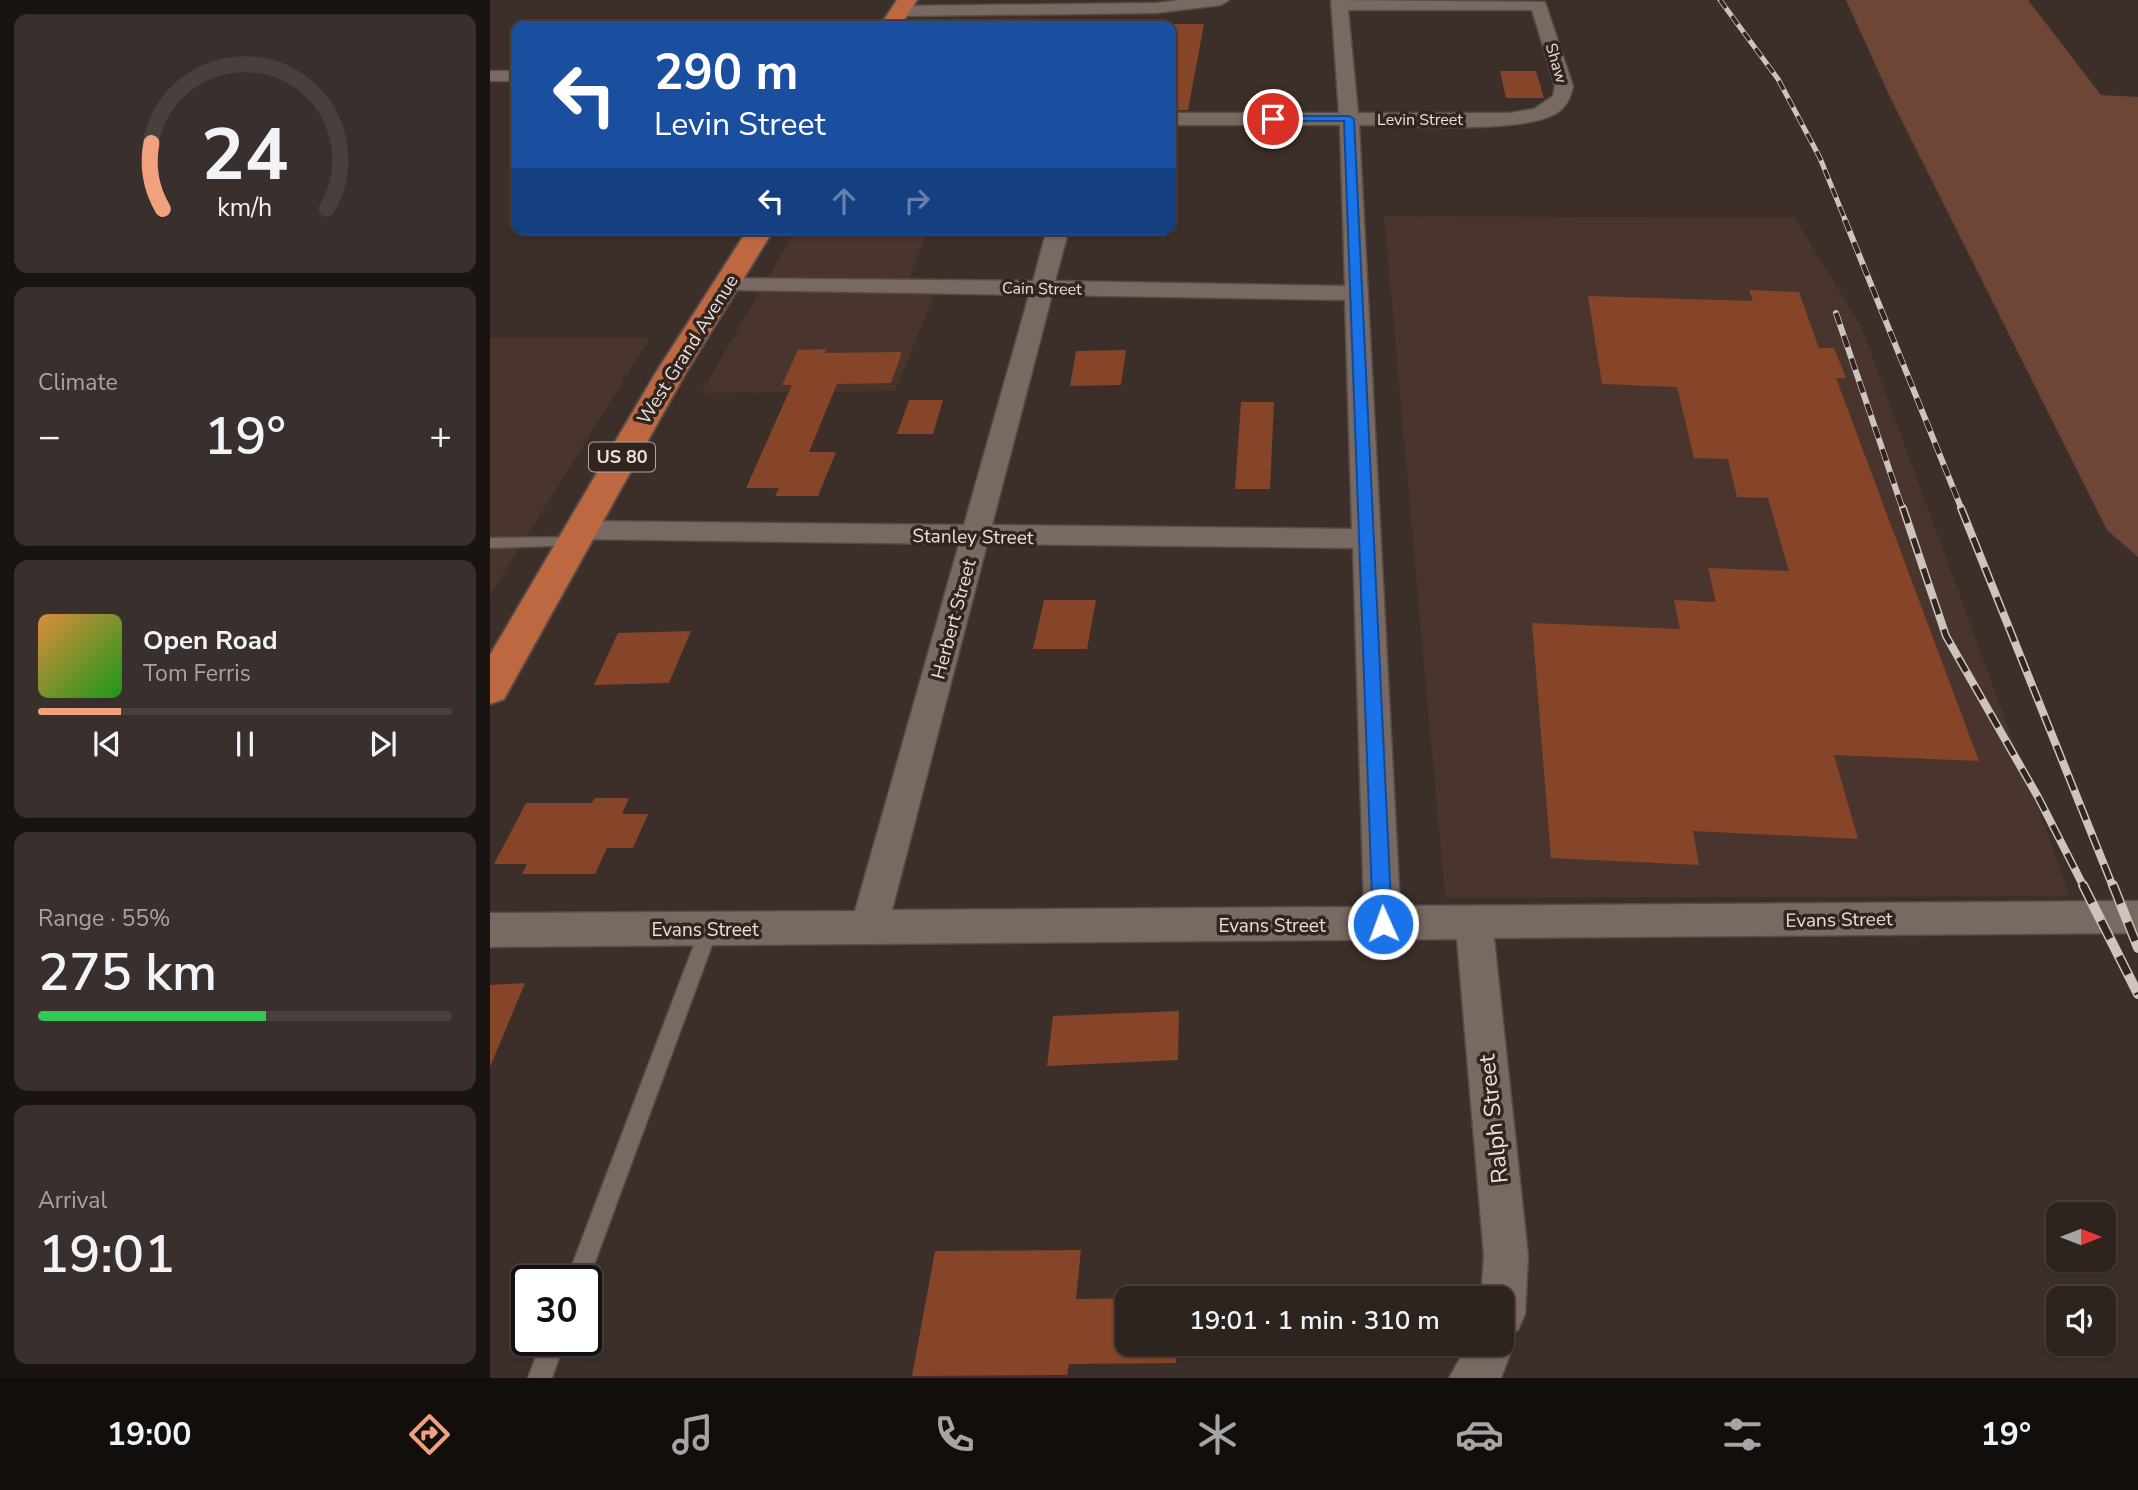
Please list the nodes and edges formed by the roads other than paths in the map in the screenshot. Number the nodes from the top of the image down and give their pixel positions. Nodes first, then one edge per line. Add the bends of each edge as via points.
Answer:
1 (1221, 0) edge
2 (1340, 3) edge
3 (1133, 6) edge
4 (899, 12) edge
5 (1120, 21) edge
6 (490, 76) edge
7 (511, 76) edge
8 (1542, 112) joint
9 (1176, 119) edge
10 (1349, 119) junction
11 (757, 235) edge
12 (1056, 235) edge
13 (727, 283) junction
14 (1043, 288) junction
15 (1356, 293) junction
16 (576, 536) junction
17 (975, 536) junction
18 (1367, 538) junction
19 (490, 543) edge
20 (493, 678) edge
21 (2138, 917) edge
22 (1474, 923) junction
23 (1383, 924) junction
24 (709, 929) junction
25 (869, 929) junction
26 (490, 930) edge
27 (582, 1265) edge
28 (1504, 1286) edge
29 (548, 1356) edge
30 (1486, 1356) edge
31 (540, 1378) edge
32 (1472, 1378) edge

1 - 3 street via 1176,7
2 - 8 street, Shaw via 1539,5 1564,86 1564,96
2 - 10 street
3 - 4 street
3 - 5 street
6 - 7 street
8 - 10 street, Levin Street via 1500,119
9 - 10 street, Levin Street
10 - 15 street
11 - 13 highway, West Grand Avenue / US 80
12 - 14 street, Herbert Street
13 - 14 street, Cain Street
13 - 16 highway, West Grand Avenue / US 80
14 - 15 street, Cain Street
14 - 17 street, Herbert Street
15 - 18 street
16 - 17 street, Stanley Street
16 - 19 lane
16 - 20 highway, West Grand Avenue / US 80
17 - 18 street, Stanley Street
17 - 25 street, Herbert Street
18 - 23 street
21 - 22 street, Evans Street
22 - 23 street, Evans Street
22 - 28 street, Ralph Street via 1506,1256
23 - 25 street, Evans Street
24 - 25 street, Evans Street
24 - 26 street, Evans Street
24 - 27 lane
29 - 31 lane
30 - 32 street

